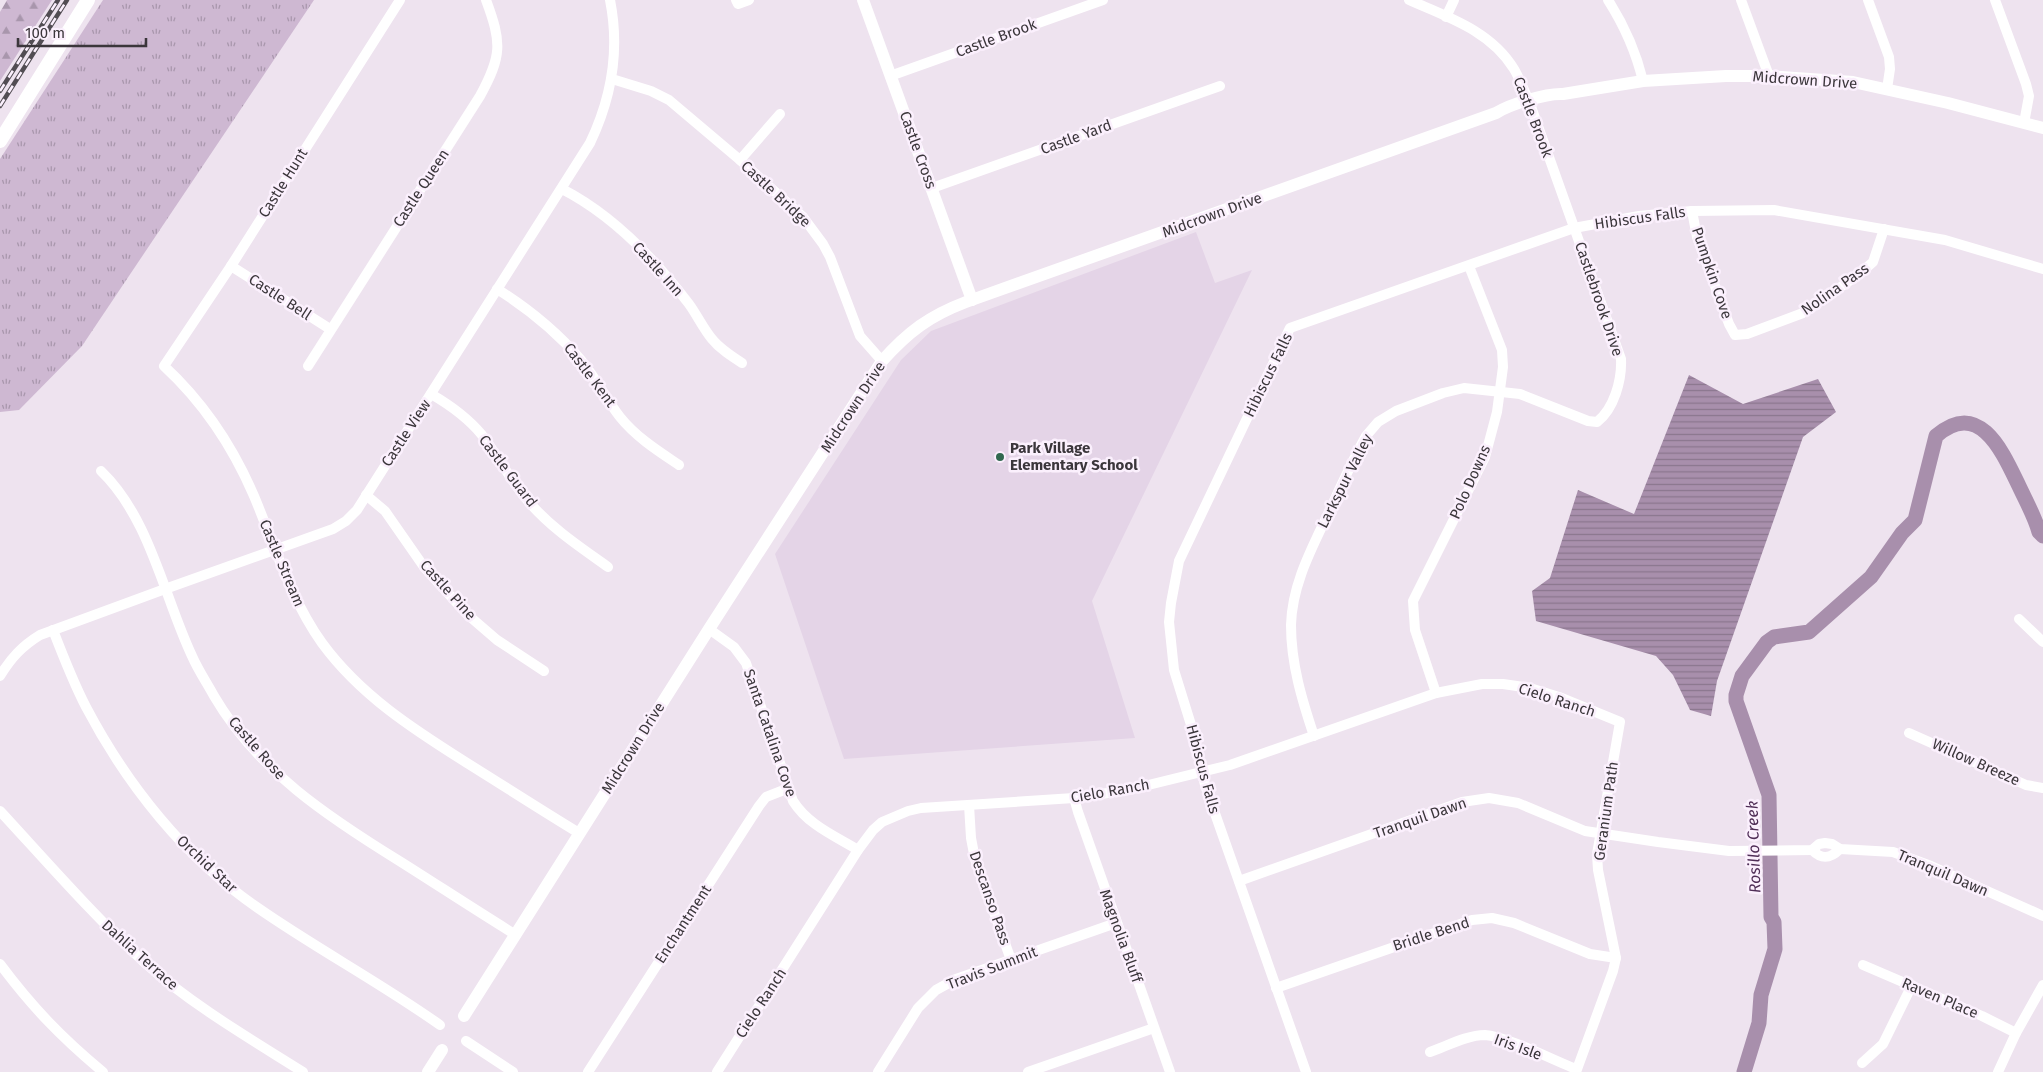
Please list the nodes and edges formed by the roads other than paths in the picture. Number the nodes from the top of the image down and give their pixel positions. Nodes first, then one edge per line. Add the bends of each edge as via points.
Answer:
1 (88, 0) edge
2 (400, 0) edge
3 (486, 0) edge
4 (610, 0) edge
5 (749, 0) edge
6 (863, 0) edge
7 (1103, 0) edge
8 (1409, 0) edge
9 (1454, 0) edge
10 (1608, 0) edge
11 (1740, 0) edge
12 (1868, 0) edge
13 (1995, 0) edge
14 (737, 2) edge
15 (1446, 17) junction
16 (890, 76) junction
17 (1769, 76) junction
18 (612, 79) junction
19 (1643, 81) junction
20 (1220, 86) dead end
21 (1886, 89) junction
22 (1530, 104) junction
23 (780, 114) dead end
24 (2024, 123) junction
25 (2043, 128) edge
26 (0, 141) edge
27 (740, 160) junction
28 (1555, 173) joint
29 (932, 188) junction
30 (562, 189) junction
31 (1692, 211) junction
32 (1574, 228) junction
33 (1884, 229) junction
34 (231, 266) junction
35 (1469, 266) junction
36 (2043, 269) edge
37 (497, 289) junction
38 (972, 300) junction
39 (330, 329) junction
40 (1735, 335) joint
41 (882, 361) junction
42 (742, 363) dead end
43 (164, 366) joint
44 (308, 366) dead end
45 (1500, 392) junction
46 (431, 394) junction
47 (1597, 422) joint
48 (679, 465) dead end
49 (101, 471) dead end
50 (366, 495) junction
51 (274, 550) junction
52 (608, 567) dead end
53 (165, 589) junction
54 (2019, 619) dead end
55 (709, 629) junction
56 (53, 630) junction
57 (2043, 642) edge
58 (544, 671) dead end
59 (0, 676) edge
60 (1436, 694) junction
61 (1620, 722) joint
62 (1909, 733) dead end
63 (1314, 736) junction
64 (1201, 773) junction
65 (789, 788) junction
66 (2043, 788) edge
67 (1074, 798) junction
68 (969, 805) junction
69 (0, 811) edge
70 (579, 833) junction
71 (1600, 834) junction
72 (858, 850) junction
73 (1812, 850) junction
74 (1840, 850) junction
75 (1239, 882) junction
76 (2043, 916) edge
77 (1116, 923) junction
78 (516, 935) junction
79 (1616, 958) junction
80 (1011, 960) junction
81 (0, 964) edge
82 (1863, 965) dead end
83 (1912, 985) junction
84 (2043, 985) edge
85 (1276, 988) junction
86 (464, 1016) dead end
87 (440, 1025) dead end
88 (1154, 1028) junction
89 (2016, 1033) junction
90 (466, 1041) dead end
91 (442, 1050) dead end
92 (1430, 1052) dead end
93 (1862, 1063) dead end
94 (1576, 1071) edge
95 (103, 1072) edge
96 (303, 1072) edge
97 (428, 1072) edge
98 (513, 1072) edge
99 (588, 1072) edge
100 (717, 1072) edge
101 (878, 1072) edge
102 (1028, 1072) edge
103 (1170, 1072) edge
104 (1306, 1072) edge
105 (1998, 1072) edge

1 - 26 main road
2 - 34 street, Castle Hunt
3 - 39 street, Castle Queen via 497,38 494,71
4 - 18 street, Castle View via 615,37
5 - 14 street
6 - 16 street, Castle Cross
7 - 16 street, Castle Brook
8 - 15 street, Castle Brook
9 - 15 street
10 - 19 street via 1633,49
11 - 17 street
12 - 21 street via 1889,57
13 - 24 street via 2029,96
15 - 22 street, Castle Brook via 1496,46 1514,69
16 - 29 street, Castle Cross
17 - 19 street, Midcrown Drive
17 - 21 street, Midcrown Drive via 1853,82
18 - 27 street, Castle Bridge via 652,91 669,100
18 - 30 street, Castle View via 600,123
19 - 22 street, Midcrown Drive via 1555,94
20 - 29 street, Castle Yard
21 - 24 street, Midcrown Drive
22 - 28 street, Castle Brook
22 - 38 street, Midcrown Drive via 1505,108
23 - 27 street
24 - 25 street, Midcrown Drive
27 - 41 street, Castle Bridge via 812,227 830,258 860,336
28 - 32 street, Castlebrook Drive
29 - 38 street, Castle Cross
30 - 37 street, Castle View
30 - 42 street, Castle Inn via 611,221 648,255 690,305 712,340
31 - 32 street, Hibiscus Falls via 1639,216
31 - 33 street, Hibiscus Falls via 1774,210
31 - 40 street, Pumpkin Cove via 1698,237
32 - 35 street, Hibiscus Falls
32 - 47 street, Castlebrook Drive via 1621,359 1621,378 1606,415
33 - 36 street, Hibiscus Falls via 1945,240
33 - 40 street, Nolina Pass via 1873,262 1858,275 1803,312 1747,334
34 - 39 street, Castle Bell
34 - 43 street, Castle Hunt
35 - 45 street, Polo Downs via 1502,350
35 - 64 street, Hibiscus Falls via 1290,328 1179,561 1174,583 1169,622 1174,670 1195,739
37 - 46 street, Castle View
37 - 48 street, Castle Kent via 519,302 562,339 583,362 631,430
38 - 41 street, Midcrown Drive via 915,327
39 - 44 street, Castle Queen
41 - 55 street, Midcrown Drive
43 - 51 street, Castle Stream via 180,380 224,437 253,494
45 - 47 street, Larkspur Valley via 1520,394
45 - 60 street, Polo Downs via 1485,457 1413,602 1414,630
45 - 63 street, Larkspur Valley via 1464,388 1443,393 1396,411 1378,422 1362,442 1301,571 1295,599 1291,624 1293,656 1299,691
46 - 50 street, Castle View
46 - 52 street, Castle Guard via 471,423 519,490 553,527
49 - 53 street, Castle Rose via 115,486 135,520
50 - 51 street, Castle View via 346,521 337,527
50 - 58 street, Castle Pine via 385,511 424,567 468,615
51 - 53 street, Castle View
51 - 70 street, Castle Stream via 299,606 322,642 365,691 410,727
53 - 56 street, Castle View
53 - 78 street, Castle Rose via 192,656 215,697 253,749 282,779 348,829
54 - 57 street
55 - 65 street, Santa Catalina Cove via 734,647 746,663
55 - 70 street, Midcrown Drive
56 - 59 street, Castle View via 24,645
56 - 87 street, Orchid Star via 75,684 102,736 150,807 194,854 258,908
60 - 61 street, Cielo Ranch via 1482,684 1504,684 1558,697
60 - 63 street, Cielo Ranch
61 - 71 street, Geranium Path
62 - 66 street, Willow Breeze via 2026,785
63 - 64 street, Cielo Ranch
64 - 67 street, Cielo Ranch via 1128,790
64 - 75 street, Hibiscus Falls
65 - 72 street, Santa Catalina Cove via 793,801 804,816
65 - 99 street, Enchantment via 766,797 758,806
67 - 68 street, Cielo Ranch
67 - 77 street, Magnolia Bluff
68 - 72 street, Cielo Ranch via 921,808 896,815 873,830
68 - 80 street, Descanso Pass via 974,853
69 - 96 street, Dahlia Terrace via 112,932 146,963 215,1016
70 - 78 street, Midcrown Drive
71 - 73 street, Tranquil Dawn via 1729,851
71 - 75 street, Tranquil Dawn via 1518,803 1489,798 1462,802
71 - 79 street, Geranium Path via 1598,870
72 - 100 street, Cielo Ranch
73 - 74 street, Tranquil Dawn via 1825,842
73 - 74 street, Tranquil Dawn via 1826,858
74 - 76 street, Tranquil Dawn via 1893,852
75 - 85 street, Hibiscus Falls
77 - 80 street, Travis Summit
77 - 88 street, Magnolia Bluff
78 - 86 street, Midcrown Drive
79 - 85 street, Bridle Bend via 1590,954 1514,923 1492,918 1472,920
79 - 94 street, Geranium Path
80 - 101 street, Travis Summit via 956,979 936,990 918,1008
81 - 95 street via 53,1029
82 - 83 street, Raven Place
83 - 89 street, Raven Place
83 - 93 street via 1883,1044
84 - 89 street
85 - 104 street, Hibiscus Falls
88 - 102 street
88 - 103 street, Magnolia Bluff
89 - 105 street
90 - 98 street
91 - 97 street
92 - 94 street, Iris Isle via 1486,1035

